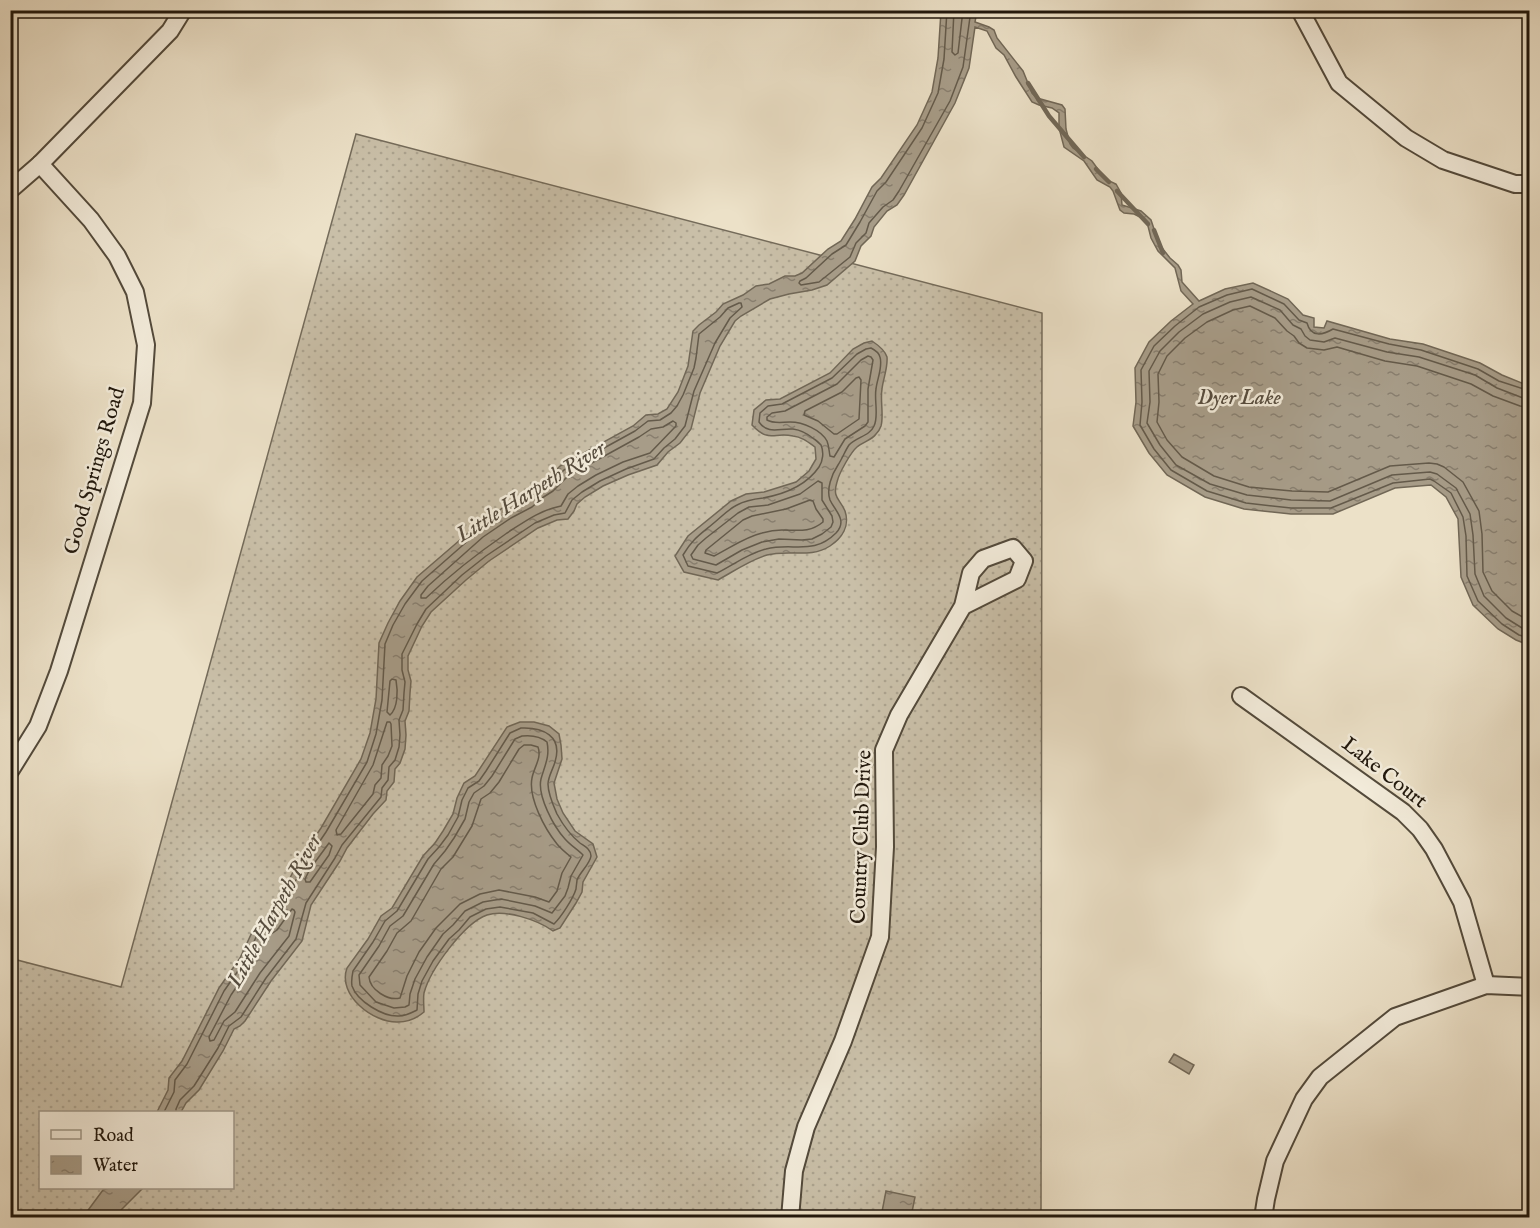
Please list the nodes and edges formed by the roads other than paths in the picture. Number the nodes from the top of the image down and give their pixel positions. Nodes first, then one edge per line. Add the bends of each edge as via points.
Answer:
1 (183, 10) edge
2 (1300, 10) edge
3 (40, 164) junction
4 (1530, 184) edge
5 (10, 190) edge
6 (963, 606) dead end
7 (1241, 696) dead end
8 (10, 771) edge
9 (1486, 985) junction
10 (1530, 987) edge
11 (790, 1218) edge
12 (1263, 1218) edge

1 - 3 street via 170,32
2 - 4 street via 1340,83 1406,138 1443,160 1515,184
3 - 5 street
3 - 8 street, Good Springs Road via 91,220 117,256 135,292 146,345 142,403 59,671 38,726
6 - 11 street, Country Club Drive via 899,715 884,750 885,847 880,937 843,1041 806,1127 794,1171
7 - 9 street, Lake Court via 1403,812 1420,830 1462,902
9 - 10 street
9 - 12 street via 1395,1017 1320,1077 1304,1098 1275,1161

